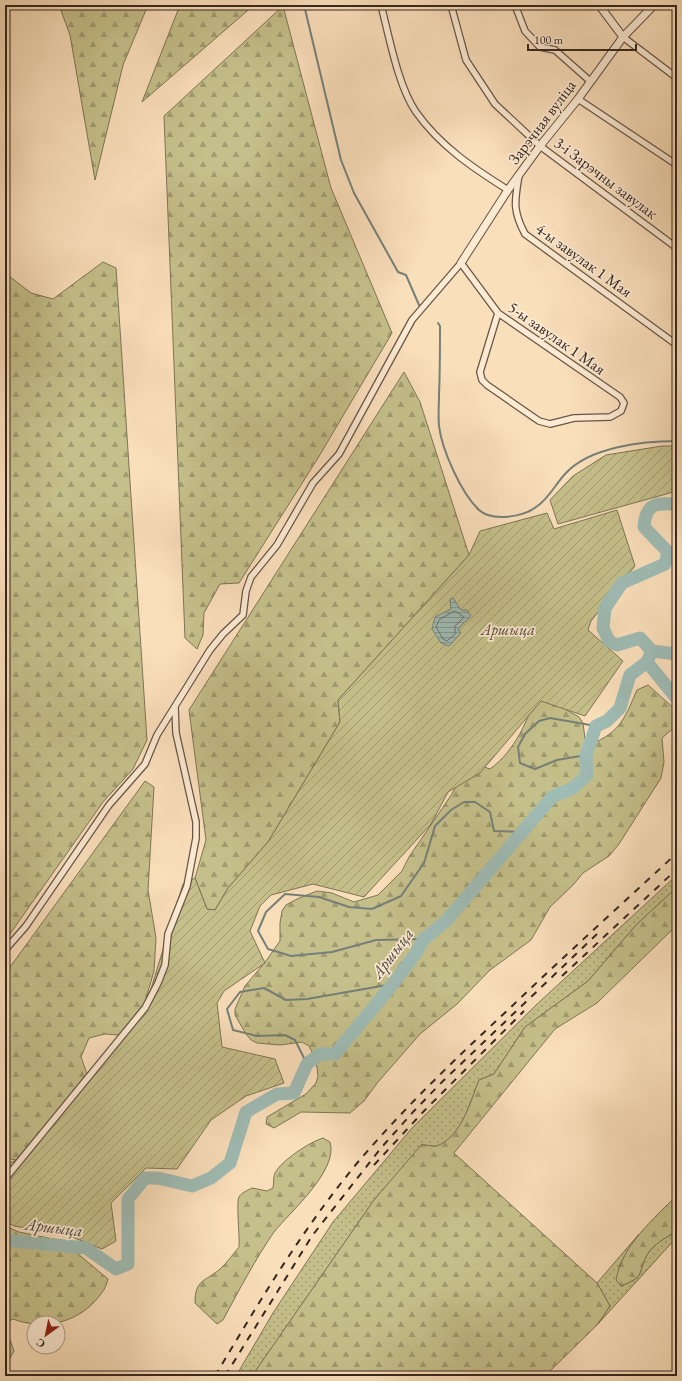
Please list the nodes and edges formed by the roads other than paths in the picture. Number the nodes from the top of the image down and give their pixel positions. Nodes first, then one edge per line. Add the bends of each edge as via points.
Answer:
1 (381, 5) edge
2 (451, 5) edge
3 (516, 5) edge
4 (599, 5) edge
5 (654, 5) edge
6 (623, 37) junction
7 (677, 78) edge
8 (590, 81) junction
9 (578, 99) junction
10 (540, 146) junction
11 (677, 165) edge
12 (519, 175) junction
13 (508, 190) junction
14 (677, 248) edge
15 (460, 263) junction
16 (498, 313) junction
17 (677, 345) edge
18 (175, 707) junction
19 (5, 950) edge
20 (5, 1179) edge

1 - 13 street via 399,75 415,111 440,141 474,168
2 - 10 street, 3-і Зарэчны завулак via 466,60 495,104
3 - 8 street via 525,31 540,47 555,50
4 - 6 street
5 - 6 street, Зарэчная вуліца
6 - 7 street
6 - 8 street, Зарэчная вуліца
8 - 9 street, Зарэчная вуліца
9 - 10 street, Зарэчная вуліца
9 - 11 street
10 - 12 street, Зарэчная вуліца
10 - 14 street, 3-і Зарэчны завулак
12 - 13 street, Зарэчная вуліца
12 - 17 street, 4-ы завулак 1 Мая via 515,203 517,220 525,234
13 - 15 street, Зарэчная вуліца
15 - 16 street, 5-ы завулак 1 Мая
15 - 18 street via 412,320 339,454 313,484 277,545 251,577 246,591 243,615 210,650
16 - 16 street, 5-ы завулак 1 Мая via 480,372 482,380 488,385 539,421 550,424 574,418 610,417 621,411 624,403 620,397
18 - 19 street via 157,735 145,764 109,805 26,926
18 - 20 street via 176,733 196,822 196,838 187,886 168,934 165,966 145,1008

